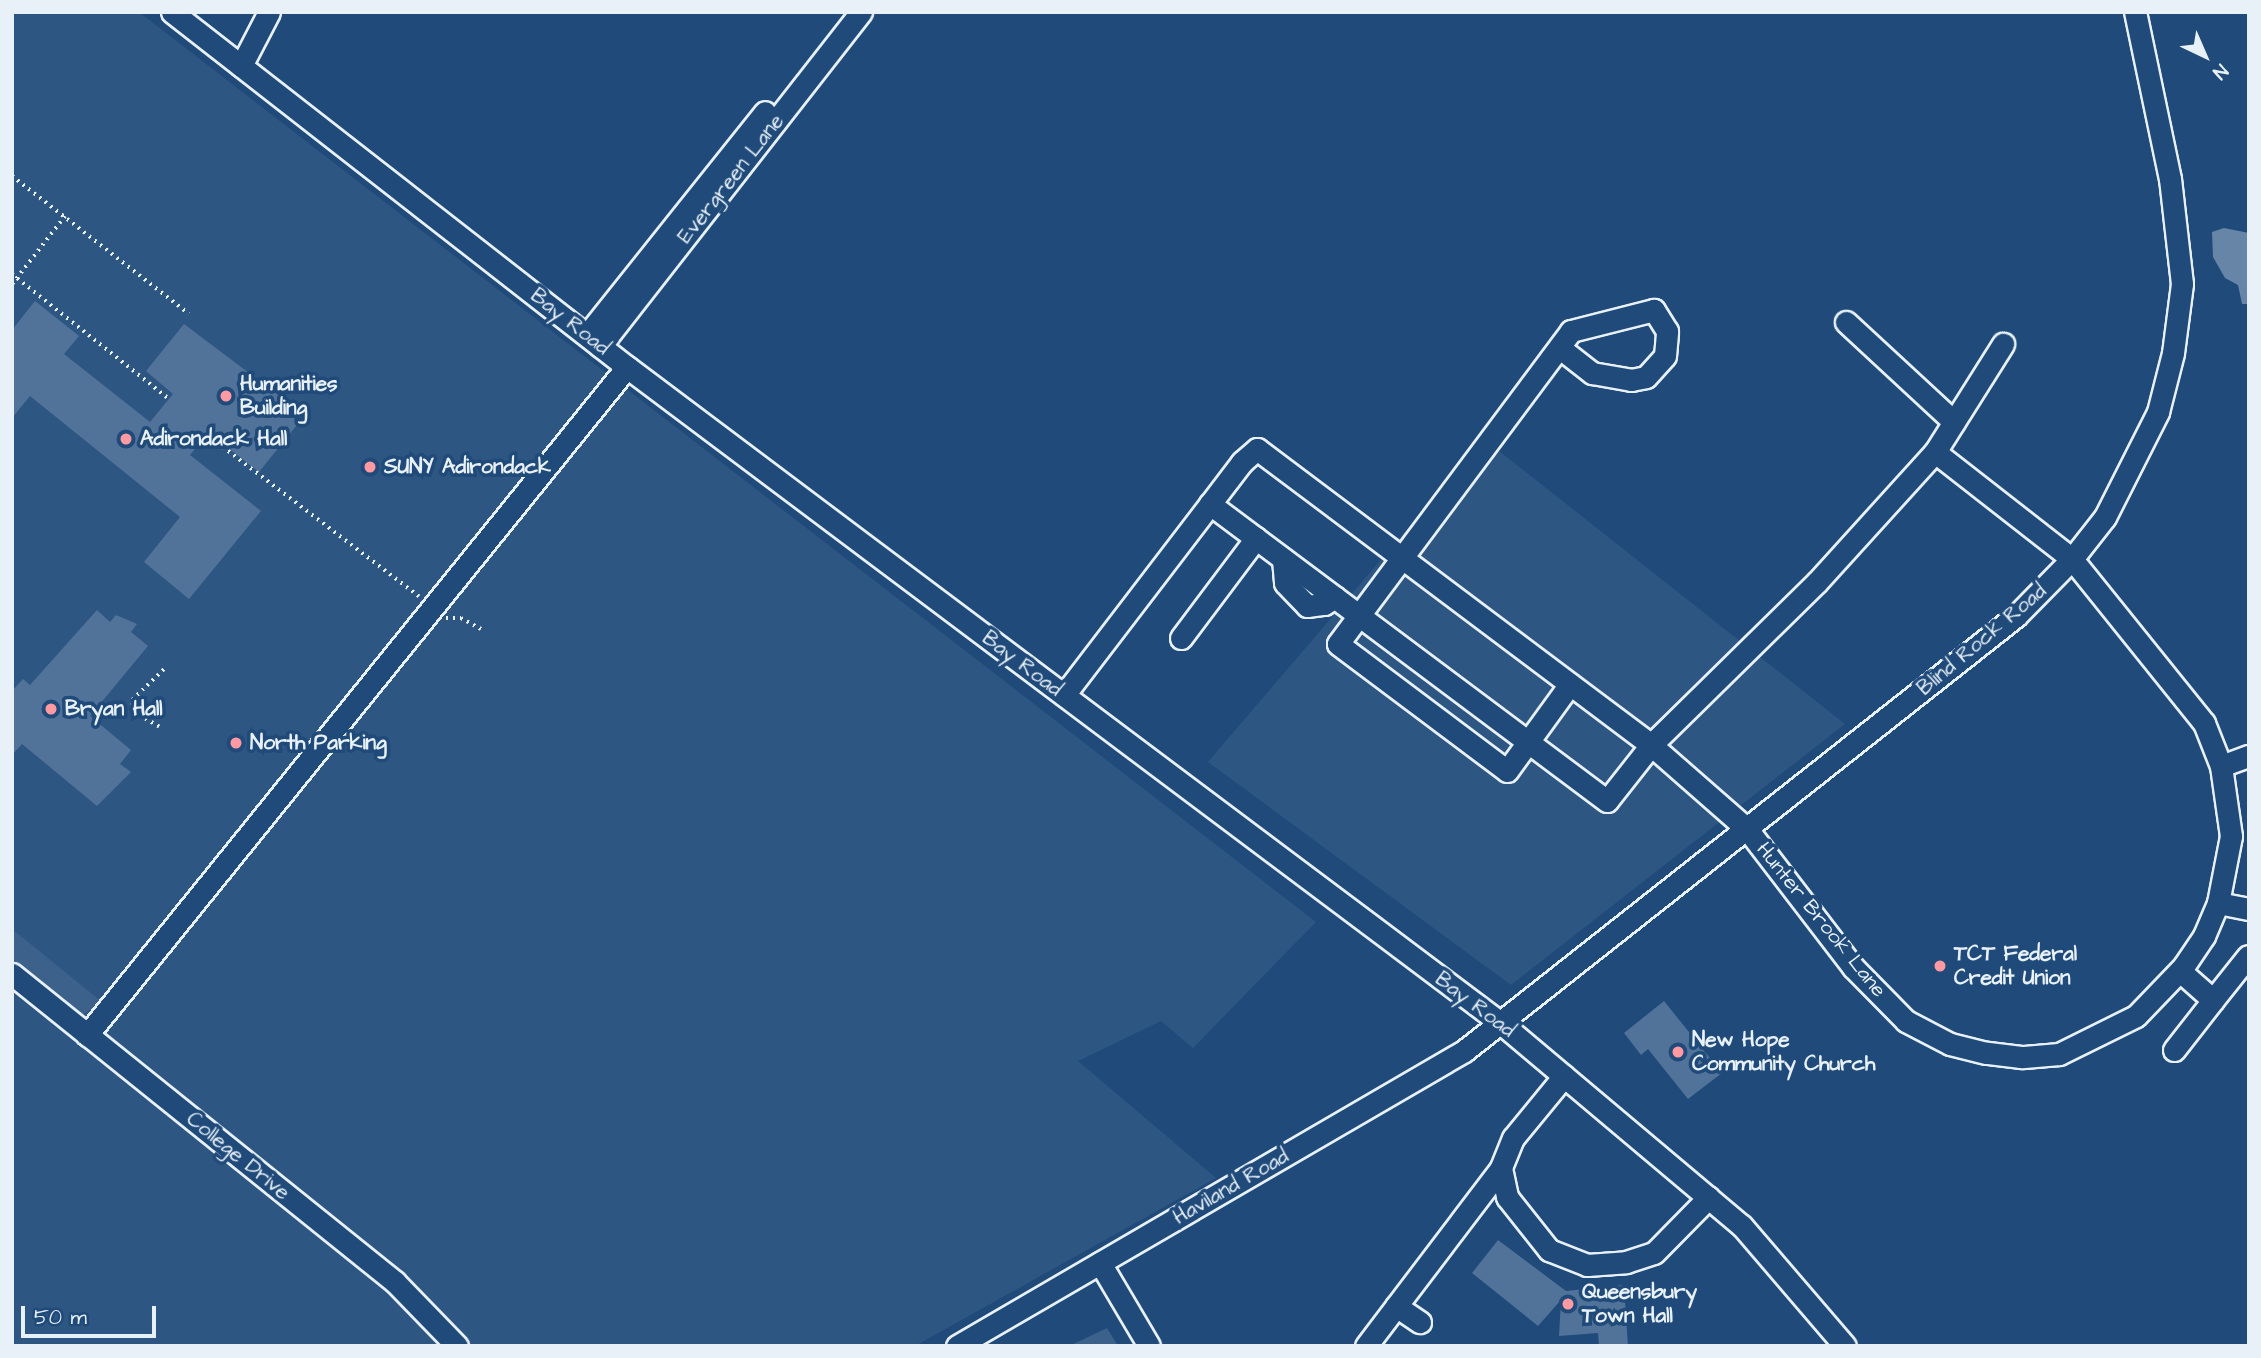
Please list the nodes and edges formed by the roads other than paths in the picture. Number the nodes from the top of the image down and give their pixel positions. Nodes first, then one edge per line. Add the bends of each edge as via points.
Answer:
1 (172, 12) edge
2 (269, 12) edge
3 (845, 12) edge
4 (861, 12) edge
5 (2135, 12) edge
6 (241, 65) junction
7 (1846, 322) dead end
8 (594, 340) junction
9 (2003, 344) dead end
10 (1560, 348) junction
11 (627, 367) junction
12 (1954, 422) junction
13 (1935, 452) junction
14 (1210, 504) junction
15 (1255, 538) junction
16 (1404, 557) junction
17 (2072, 559) junction
18 (1360, 615) junction
19 (1181, 638) dead end
20 (1570, 684) junction
21 (1064, 695) junction
22 (1529, 741) junction
23 (1651, 745) junction
24 (2249, 756) edge
25 (2221, 766) junction
26 (1747, 829) junction
27 (2218, 903) junction
28 (2249, 909) edge
29 (2248, 956) edge
30 (2180, 971) junction
31 (12, 974) edge
32 (2213, 1000) junction
33 (1502, 1024) junction
34 (87, 1035) junction
35 (2174, 1050) dead end
36 (1564, 1076) junction
37 (1501, 1168) junction
38 (1709, 1197) junction
39 (1100, 1264) junction
40 (1396, 1306) junction
41 (1420, 1322) dead end
42 (457, 1346) edge
43 (957, 1346) edge
44 (1149, 1346) edge
45 (1366, 1346) edge
46 (1845, 1346) edge

1 - 6 street, Bay Road
2 - 6 street
3 - 8 street, Evergreen Lane
4 - 8 street, Evergreen Lane
5 - 17 street, Blind Rock Road via 2170,179 2182,284 2173,353 2158,412 2105,517
6 - 8 street, Bay Road
7 - 12 street
8 - 11 street, Bay Road
9 - 12 street
10 - 10 street via 1571,331 1654,310 1667,331 1668,346 1656,369 1632,380 1598,376
10 - 16 street
11 - 21 street, Bay Road
11 - 34 street
12 - 13 street
13 - 17 street, Hunter Brook Lane
13 - 23 street via 1817,582
14 - 15 street
14 - 16 street, Hunter Brook Lane via 1257,449
14 - 21 street
15 - 18 street via 1283,559 1285,583 1307,606 1335,597
15 - 19 street
16 - 18 street
16 - 20 street, Hunter Brook Lane
17 - 25 street, Hunter Brook Lane via 2204,723
17 - 26 street, Blind Rock Road via 2016,617
18 - 22 street
18 - 22 street via 1338,644 1507,771
20 - 22 street
20 - 23 street, Hunter Brook Lane
21 - 33 street, Bay Road
22 - 23 street via 1607,801
23 - 26 street, Hunter Brook Lane
24 - 25 street
25 - 27 street, Hunter Brook Lane via 2231,836
26 - 30 street, Hunter Brook Lane via 1853,967 1906,1021 1950,1044 2021,1057 2059,1054 2136,1016
26 - 33 street, Blind Rock Road
27 - 28 street
27 - 30 street, Hunter Brook Lane via 2204,936
29 - 32 street
30 - 32 street
31 - 34 street, College Drive
32 - 35 street
33 - 36 street, Bay Road
33 - 39 street, Haviland Road via 1413,1084
34 - 42 street, College Drive via 395,1282
36 - 37 street via 1513,1138
36 - 38 street, Bay Road
37 - 38 street via 1507,1197 1525,1225 1549,1250 1587,1265 1626,1262 1654,1253
37 - 40 street
38 - 46 street, Bay Road via 1742,1226
39 - 43 street, Haviland Road
39 - 44 street
40 - 41 street
40 - 45 street

